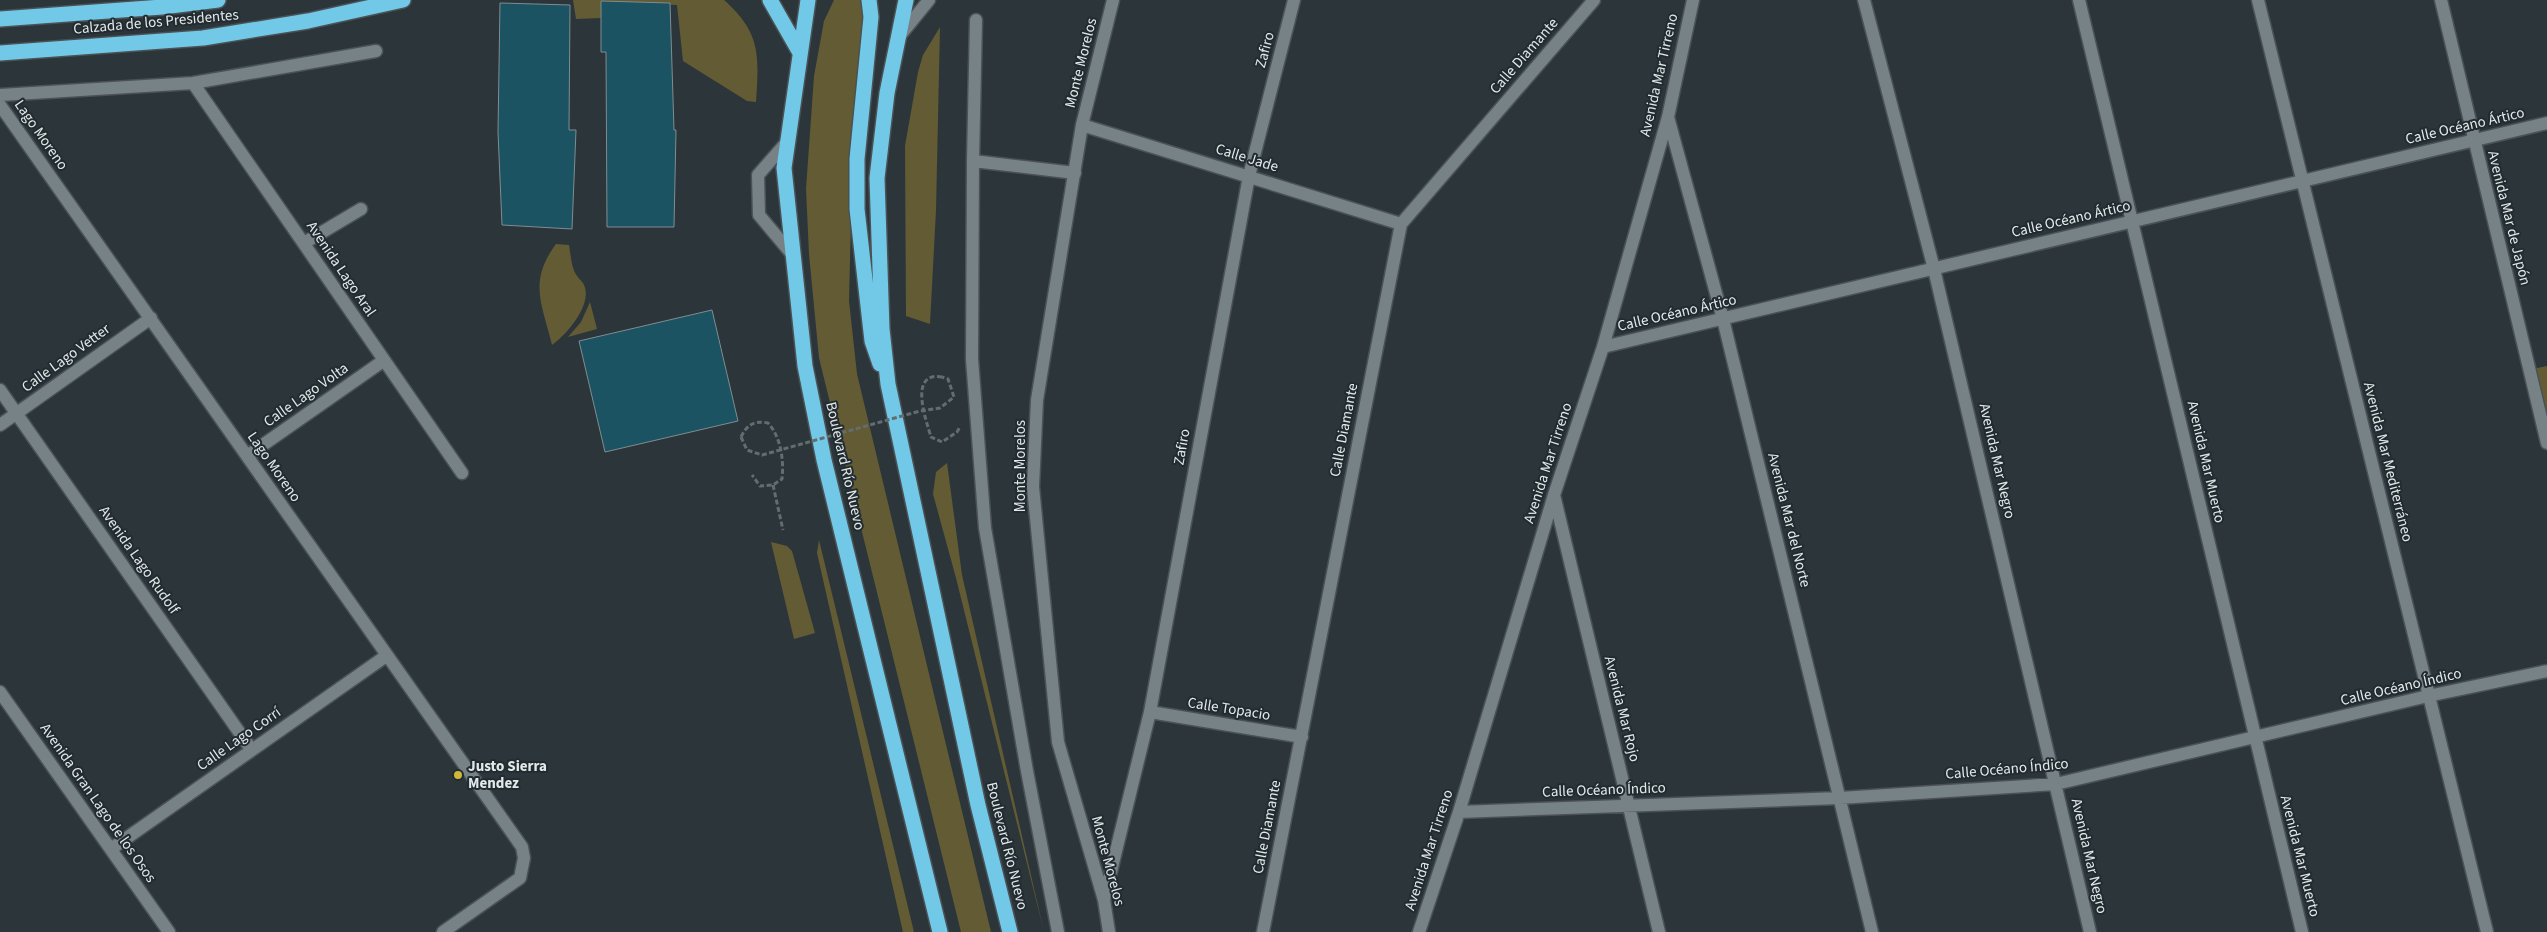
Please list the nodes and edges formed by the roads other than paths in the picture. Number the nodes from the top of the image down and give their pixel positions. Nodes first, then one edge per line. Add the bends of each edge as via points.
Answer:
1 (403, 0) edge
2 (770, 0) edge
3 (808, 0) edge
4 (869, 0) edge
5 (906, 0) edge
6 (929, 0) edge
7 (1113, 0) edge
8 (1294, 0) edge
9 (1594, 0) edge
10 (1693, 0) edge
11 (1864, 0) edge
12 (2078, 0) edge
13 (2258, 0) edge
14 (2441, 0) edge
15 (211, 1) edge
16 (0, 19) edge
17 (976, 20) dead end
18 (896, 40) junction
19 (376, 51) dead end
20 (799, 51) junction
21 (0, 53) edge
22 (193, 83) junction
23 (0, 95) edge
24 (0, 105) edge
25 (1668, 117) junction
26 (2547, 123) edge
27 (1082, 125) junction
28 (2474, 140) junction
29 (787, 142) junction
30 (973, 161) junction
31 (1075, 173) junction
32 (1249, 176) junction
33 (2303, 181) junction
34 (360, 209) dead end
35 (2131, 222) junction
36 (1400, 224) junction
37 (304, 243) junction
38 (792, 253) junction
39 (1934, 269) junction
40 (151, 318) junction
41 (1723, 319) junction
42 (1603, 347) junction
43 (383, 361) junction
44 (888, 384) junction
45 (0, 390) edge
46 (16, 414) junction
47 (0, 425) edge
48 (2547, 444) edge
49 (247, 456) junction
50 (462, 474) dead end
51 (1554, 494) junction
52 (386, 656) junction
53 (2547, 672) edge
54 (0, 692) edge
55 (2428, 696) junction
56 (1150, 712) junction
57 (1302, 737) junction
58 (2255, 738) junction
59 (252, 749) junction
60 (2056, 784) junction
61 (1840, 798) junction
62 (1629, 806) junction
63 (1459, 812) junction
64 (111, 850) junction
65 (1104, 900) junction
66 (169, 932) edge
67 (443, 932) edge
68 (940, 932) edge
69 (1010, 932) edge
70 (1058, 932) edge
71 (1109, 932) edge
72 (1263, 932) edge
73 (1419, 932) edge
74 (1659, 932) edge
75 (1872, 932) edge
76 (2090, 932) edge
77 (2302, 932) edge
78 (2486, 932) edge

1 - 21 highway, Calzada de los Presidentes via 308,21 203,38
2 - 20 highway
3 - 20 highway, Boulevard Río Nuevo
4 - 44 highway via 871,17 857,159 857,201 872,341
5 - 18 highway, Boulevard Río Nuevo
6 - 18 street
7 - 27 street, Monte Morelos
8 - 32 street, Zafiro
9 - 36 street, Calle Diamante
10 - 25 street, Avenida Mar Tirreno
11 - 39 street, Avenida Mar Negro
12 - 35 street, Avenida Mar Muerto
13 - 33 street, Avenida Mar Mediterráneo
14 - 28 street, Avenida Mar de Japón
15 - 16 highway, Calzada de los Presidentes
17 - 30 street
18 - 44 highway, Boulevard Río Nuevo via 877,178 882,329
19 - 22 street
20 - 29 highway, Boulevard Río Nuevo
22 - 23 street
22 - 37 street, Avenida Lago Aral
24 - 40 street, Lago Moreno
25 - 41 street, Avenida Mar del Norte
25 - 42 street, Avenida Mar Tirreno
26 - 28 street, Calle Océano Ártico
27 - 31 street, Monte Morelos
27 - 32 street, Calle Jade
28 - 33 street, Calle Océano Ártico
28 - 48 street, Avenida Mar de Japón
29 - 38 highway, Boulevard Río Nuevo via 784,168
29 - 38 street via 758,175 759,215
30 - 31 street
30 - 70 street via 972,360 985,528
31 - 65 street, Monte Morelos via 1037,400 1033,487 1058,742
32 - 36 street, Calle Jade
32 - 56 street, Zafiro
33 - 35 street, Calle Océano Ártico
33 - 55 street, Avenida Mar Mediterráneo
34 - 37 street
35 - 39 street, Calle Océano Ártico
35 - 58 street, Avenida Mar Muerto
36 - 57 street, Calle Diamante
37 - 43 street, Avenida Lago Aral
38 - 68 highway, Boulevard Río Nuevo via 805,366 824,460
39 - 41 street, Calle Océano Ártico
39 - 60 street, Avenida Mar Negro
40 - 46 street, Calle Lago Vetter
40 - 49 street, Lago Moreno
41 - 42 street, Calle Océano Ártico
41 - 61 street, Avenida Mar del Norte
42 - 51 street, Avenida Mar Tirreno
43 - 49 street, Calle Lago Volta
43 - 50 street, Avenida Lago Aral
44 - 69 highway, Boulevard Río Nuevo via 976,795
45 - 46 street, Avenida Lago Rudolf
46 - 47 street, Calle Lago Vetter
46 - 59 street, Avenida Lago Rudolf
49 - 52 street, Lago Moreno
51 - 62 street, Avenida Mar Rojo
51 - 63 street, Avenida Mar Tirreno
52 - 59 street, Calle Lago Corrí
52 - 67 street, Lago Moreno via 522,847 524,858 520,878
53 - 55 street, Calle Océano Índico
54 - 64 street, Avenida Gran Lago de los Osos
55 - 58 street, Calle Océano Índico
55 - 78 street, Avenida Mar Mediterráneo
56 - 57 street, Calle Topacio
56 - 65 street, Zafiro
57 - 72 street, Calle Diamante
58 - 60 street, Calle Océano Índico
58 - 77 street, Avenida Mar Muerto
59 - 64 street, Calle Lago Corrí
60 - 61 street, Calle Océano Índico
60 - 76 street, Avenida Mar Negro
61 - 62 street, Calle Océano Índico
61 - 75 street, Avenida Mar del Norte
62 - 63 street, Calle Océano Índico
62 - 74 street, Avenida Mar Rojo
63 - 73 street, Avenida Mar Tirreno
64 - 66 street, Avenida Gran Lago de los Osos
65 - 71 street, Monte Morelos

